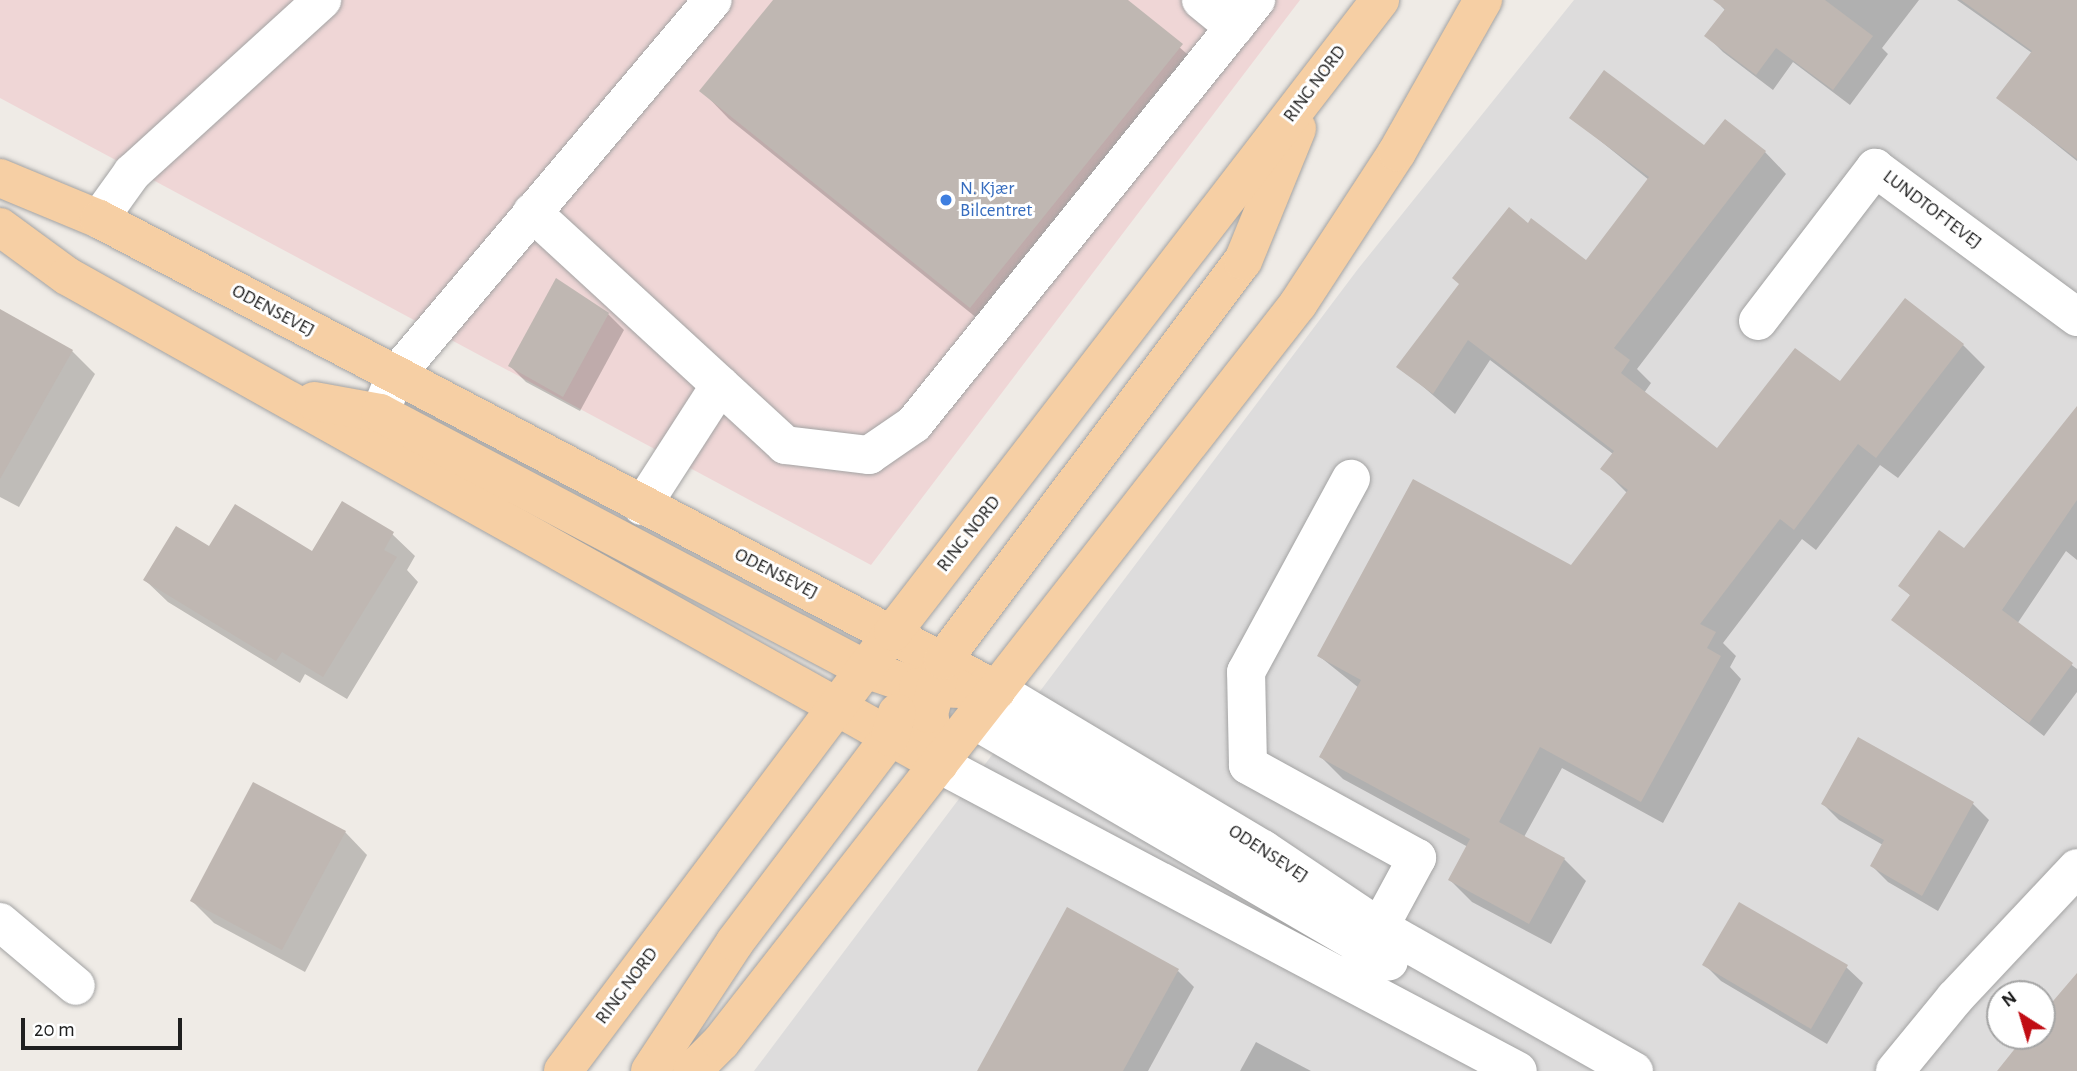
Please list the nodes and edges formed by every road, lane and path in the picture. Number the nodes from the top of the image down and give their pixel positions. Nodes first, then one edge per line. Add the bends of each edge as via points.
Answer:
1 (322, 0) edge
2 (713, 0) edge
3 (1201, 0) edge
4 (1380, 0) edge
5 (1483, 0) edge
6 (1245, 14) edge
7 (1315, 85) junction
8 (0, 178) edge
9 (532, 212) junction
10 (99, 219) junction
11 (0, 227) edge
12 (2077, 317) edge
13 (1758, 321) dead end
14 (395, 376) junction
15 (720, 385) junction
16 (283, 395) junction
17 (380, 413) junction
18 (384, 453) junction
19 (1351, 479) dead end
20 (642, 506) junction
21 (893, 632) junction
22 (865, 669) junction
23 (997, 690) junction
24 (916, 697) junction
25 (835, 708) junction
26 (974, 720) junction
27 (939, 764) junction
28 (2077, 868) edge
29 (0, 922) edge
30 (1366, 952) junction
31 (76, 986) dead end
32 (563, 1071) edge
33 (650, 1071) edge
34 (692, 1071) edge
35 (1518, 1071) edge
36 (1634, 1071) edge
37 (1895, 1071) edge

1 - 10 street via 132,173
2 - 9 street
3 - 6 street
4 - 7 main road, RING NORD
5 - 23 main road via 1397,152 1298,304
6 - 15 street via 914,424 869,455 785,445
7 - 21 main road, RING NORD
7 - 24 main road via 1243,261
8 - 10 main road, ODENSEVEJ
9 - 14 street
9 - 15 street
10 - 14 main road, ODENSEVEJ
11 - 16 main road, ODENSEVEJ via 67,276
12 - 13 street, LUNDTOFTEVEJ via 1875,167
14 - 17 street
14 - 20 main road, ODENSEVEJ
15 - 20 street
16 - 17 main road
16 - 18 main road, ODENSEVEJ
17 - 18 street
17 - 22 main road
18 - 25 main road, ODENSEVEJ
19 - 30 street via 1246,673 1248,765 1417,858
20 - 21 main road, ODENSEVEJ
21 - 22 main road, RING NORD
21 - 24 main road, ODENSEVEJ
22 - 24 main road
22 - 25 main road, RING NORD
23 - 24 main road, ODENSEVEJ
23 - 26 main road
23 - 30 street, ODENSEVEJ via 1263,849
24 - 25 main road, ODENSEVEJ
24 - 26 main road
24 - 27 main road
24 - 33 main road via 735,942
25 - 32 main road, RING NORD
26 - 27 main road
26 - 30 street, ODENSEVEJ
27 - 30 street, ODENSEVEJ
27 - 34 main road via 721,1042
28 - 37 street via 1955,998
29 - 31 street
30 - 35 street, ODENSEVEJ
30 - 36 street, ODENSEVEJ via 1435,988 1528,1012

